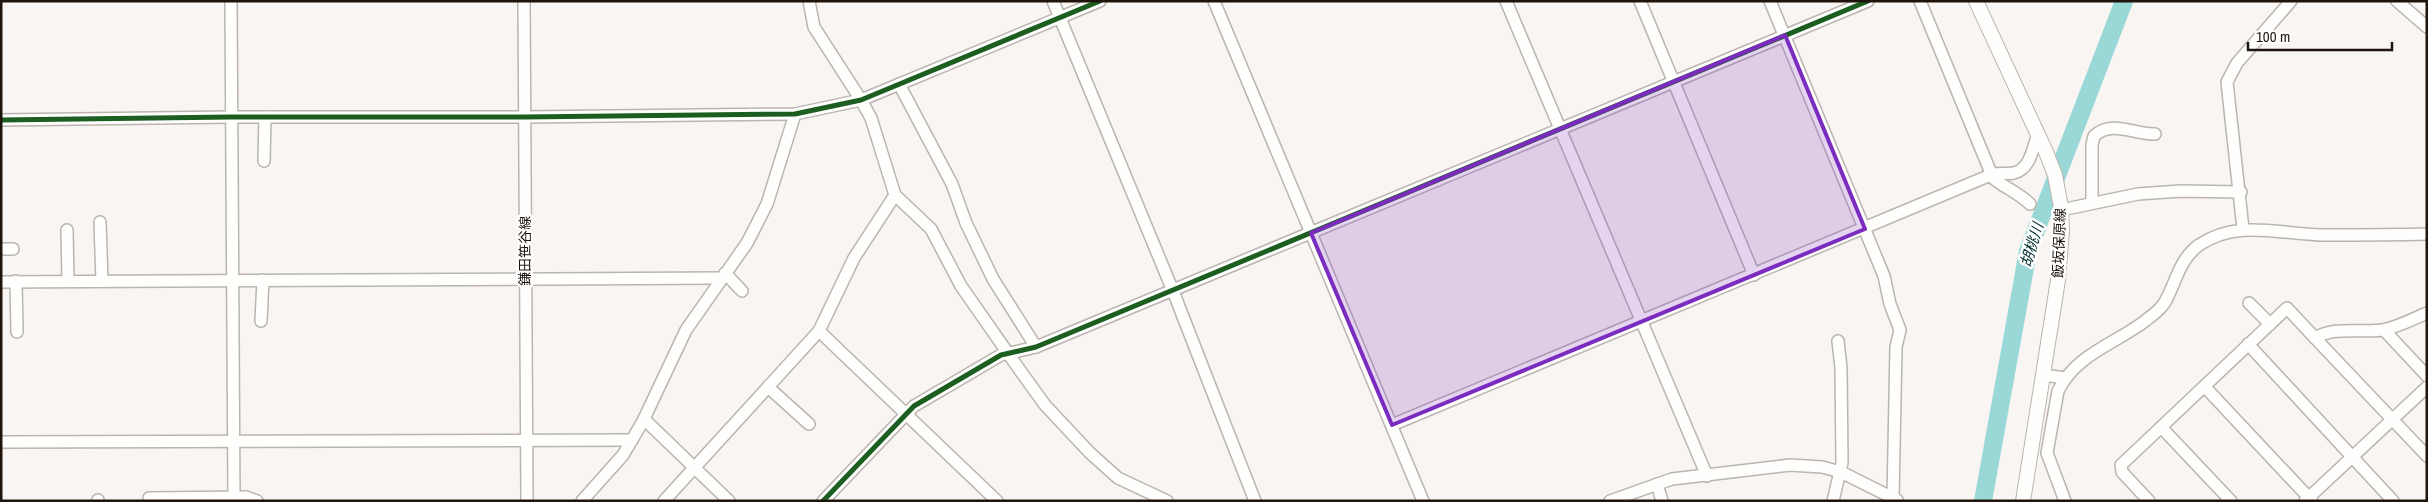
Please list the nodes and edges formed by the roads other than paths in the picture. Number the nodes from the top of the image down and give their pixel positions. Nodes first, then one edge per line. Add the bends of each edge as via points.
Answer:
1 (230, 1) edge
2 (524, 1) edge
3 (809, 1) edge
4 (1053, 1) edge
5 (1100, 1) edge
6 (1214, 1) edge
7 (1506, 1) edge
8 (1640, 1) edge
9 (1770, 1) edge
10 (1868, 1) edge
11 (1920, 1) edge
12 (1976, 1) edge
13 (2291, 1) edge
14 (2398, 1) edge
15 (1060, 18) junction
16 (2427, 27) edge
17 (1785, 36) junction
18 (1674, 82) junction
19 (898, 84) junction
20 (861, 100) junction
21 (795, 114) junction
22 (230, 117) junction
23 (264, 117) junction
24 (524, 117) junction
25 (1, 120) edge
26 (1560, 130) junction
27 (2155, 134) dead end
28 (2040, 137) junction
29 (264, 161) dead end
30 (1993, 174) junction
31 (2241, 192) junction
32 (895, 195) junction
33 (2092, 203) junction
34 (2030, 204) dead end
35 (2061, 208) junction
36 (100, 222) dead end
37 (1865, 229) junction
38 (2243, 229) junction
39 (67, 230) dead end
40 (1311, 234) junction
41 (2427, 234) edge
42 (1754, 274) junction
43 (723, 276) junction
44 (525, 279) junction
45 (232, 280) junction
46 (263, 280) junction
47 (68, 281) junction
48 (102, 281) junction
49 (1, 282) edge
50 (16, 282) junction
51 (742, 291) dead end
52 (1173, 291) junction
53 (2250, 303) dead end
54 (2427, 313) edge
55 (261, 321) dead end
56 (1640, 321) junction
57 (2270, 324) junction
58 (2384, 330) junction
59 (819, 331) junction
60 (17, 332) dead end
61 (2315, 338) junction
62 (1838, 341) dead end
63 (2248, 344) junction
64 (1036, 348) junction
65 (1008, 352) junction
66 (2043, 375) junction
67 (2427, 376) edge
68 (2066, 378) junction
69 (2205, 386) junction
70 (2427, 386) edge
71 (768, 387) junction
72 (906, 414) junction
73 (644, 419) junction
74 (2392, 419) junction
75 (809, 424) dead end
76 (1392, 425) junction
77 (2161, 427) junction
78 (527, 440) junction
79 (632, 440) junction
80 (1, 442) edge
81 (234, 442) junction
82 (2427, 456) edge
83 (2352, 457) junction
84 (694, 468) junction
85 (1841, 472) junction
86 (1707, 476) junction
87 (1657, 484) junction
88 (149, 498) dead end
89 (234, 499) edge
90 (1896, 499) edge
91 (2309, 500) edge
92 (257, 501) edge
93 (527, 501) edge
94 (582, 501) edge
95 (664, 501) edge
96 (729, 501) edge
97 (823, 501) edge
98 (997, 501) edge
99 (1167, 501) edge
100 (1256, 501) edge
101 (1423, 501) edge
102 (1610, 501) edge
103 (1662, 501) edge
104 (1833, 501) edge
105 (2023, 501) edge
106 (2065, 501) edge
107 (2149, 501) edge
108 (2231, 501) edge
109 (2393, 501) edge

1 - 22 street
2 - 24 street, 鎌田笹谷線
3 - 20 street via 814,28
4 - 15 street
5 - 15 street
6 - 40 street
7 - 26 street
8 - 18 street
9 - 17 street
10 - 17 street
11 - 30 street
12 - 28 main road, 飯坂保原線
13 - 31 street via 2237,63 2227,82
14 - 16 street
15 - 19 street
15 - 52 street
17 - 18 street
17 - 37 street
18 - 26 street
18 - 42 street
19 - 20 street
19 - 64 street via 952,184 993,279
20 - 21 street
20 - 32 street via 874,127
21 - 24 street
21 - 43 street via 766,204 747,243
22 - 23 street
22 - 25 street
22 - 45 street
23 - 24 street
23 - 29 street
24 - 44 street, 鎌田笹谷線
26 - 40 street
26 - 56 street
27 - 33 street via 2117,128 2094,136
28 - 30 street via 2032,155 2021,168 2012,173
28 - 35 main road, 飯坂保原線 via 2051,164
30 - 34 street via 1993,178 2006,189
30 - 37 street
31 - 33 street via 2155,192
31 - 38 street
32 - 59 street via 854,258
32 - 65 street via 931,230 961,286
33 - 35 street
35 - 66 main road, 飯坂保原線 via 2062,248
36 - 48 street
37 - 42 street
37 - 90 street via 1884,276 1900,330 1896,347
38 - 41 street via 2319,235
38 - 68 street via 2228,232 2199,246 2184,261 2160,309 2090,354
39 - 47 street
40 - 52 street
40 - 76 street
42 - 56 street
43 - 44 street
43 - 51 street
43 - 73 street via 686,330
44 - 46 street
44 - 78 street, 鎌田笹谷線
45 - 46 street
45 - 48 street
45 - 81 street
46 - 55 street
47 - 48 street
47 - 50 street
49 - 50 street
50 - 60 street
52 - 64 street
52 - 100 street
53 - 57 street
54 - 58 street
56 - 76 street
56 - 86 street
57 - 61 street via 2287,308
57 - 63 street
58 - 61 street via 2324,333
58 - 67 street
59 - 71 street
59 - 72 street
61 - 74 street
62 - 85 street
63 - 69 street
63 - 83 street
64 - 65 street
65 - 72 street via 928,397
65 - 99 street via 1045,405 1090,453 1118,478
66 - 68 street
66 - 105 main road, 飯坂保原線
68 - 106 street via 2058,391 2047,453
69 - 77 street
69 - 91 street
70 - 74 street
71 - 75 street
71 - 84 street
72 - 97 street
72 - 98 street
73 - 79 street
73 - 84 street
74 - 82 street
74 - 83 street
76 - 101 street
77 - 107 street via 2121,465 2122,472
77 - 108 street
78 - 79 street
78 - 81 street
78 - 93 street, 鎌田笹谷線
79 - 94 street via 619,461
80 - 81 street
81 - 89 street
83 - 91 street
83 - 109 street
84 - 95 street
84 - 96 street
85 - 86 street via 1790,465
85 - 90 street
85 - 104 street
86 - 87 street via 1672,479
87 - 102 street
87 - 103 street
88 - 89 street
89 - 92 street via 246,497

